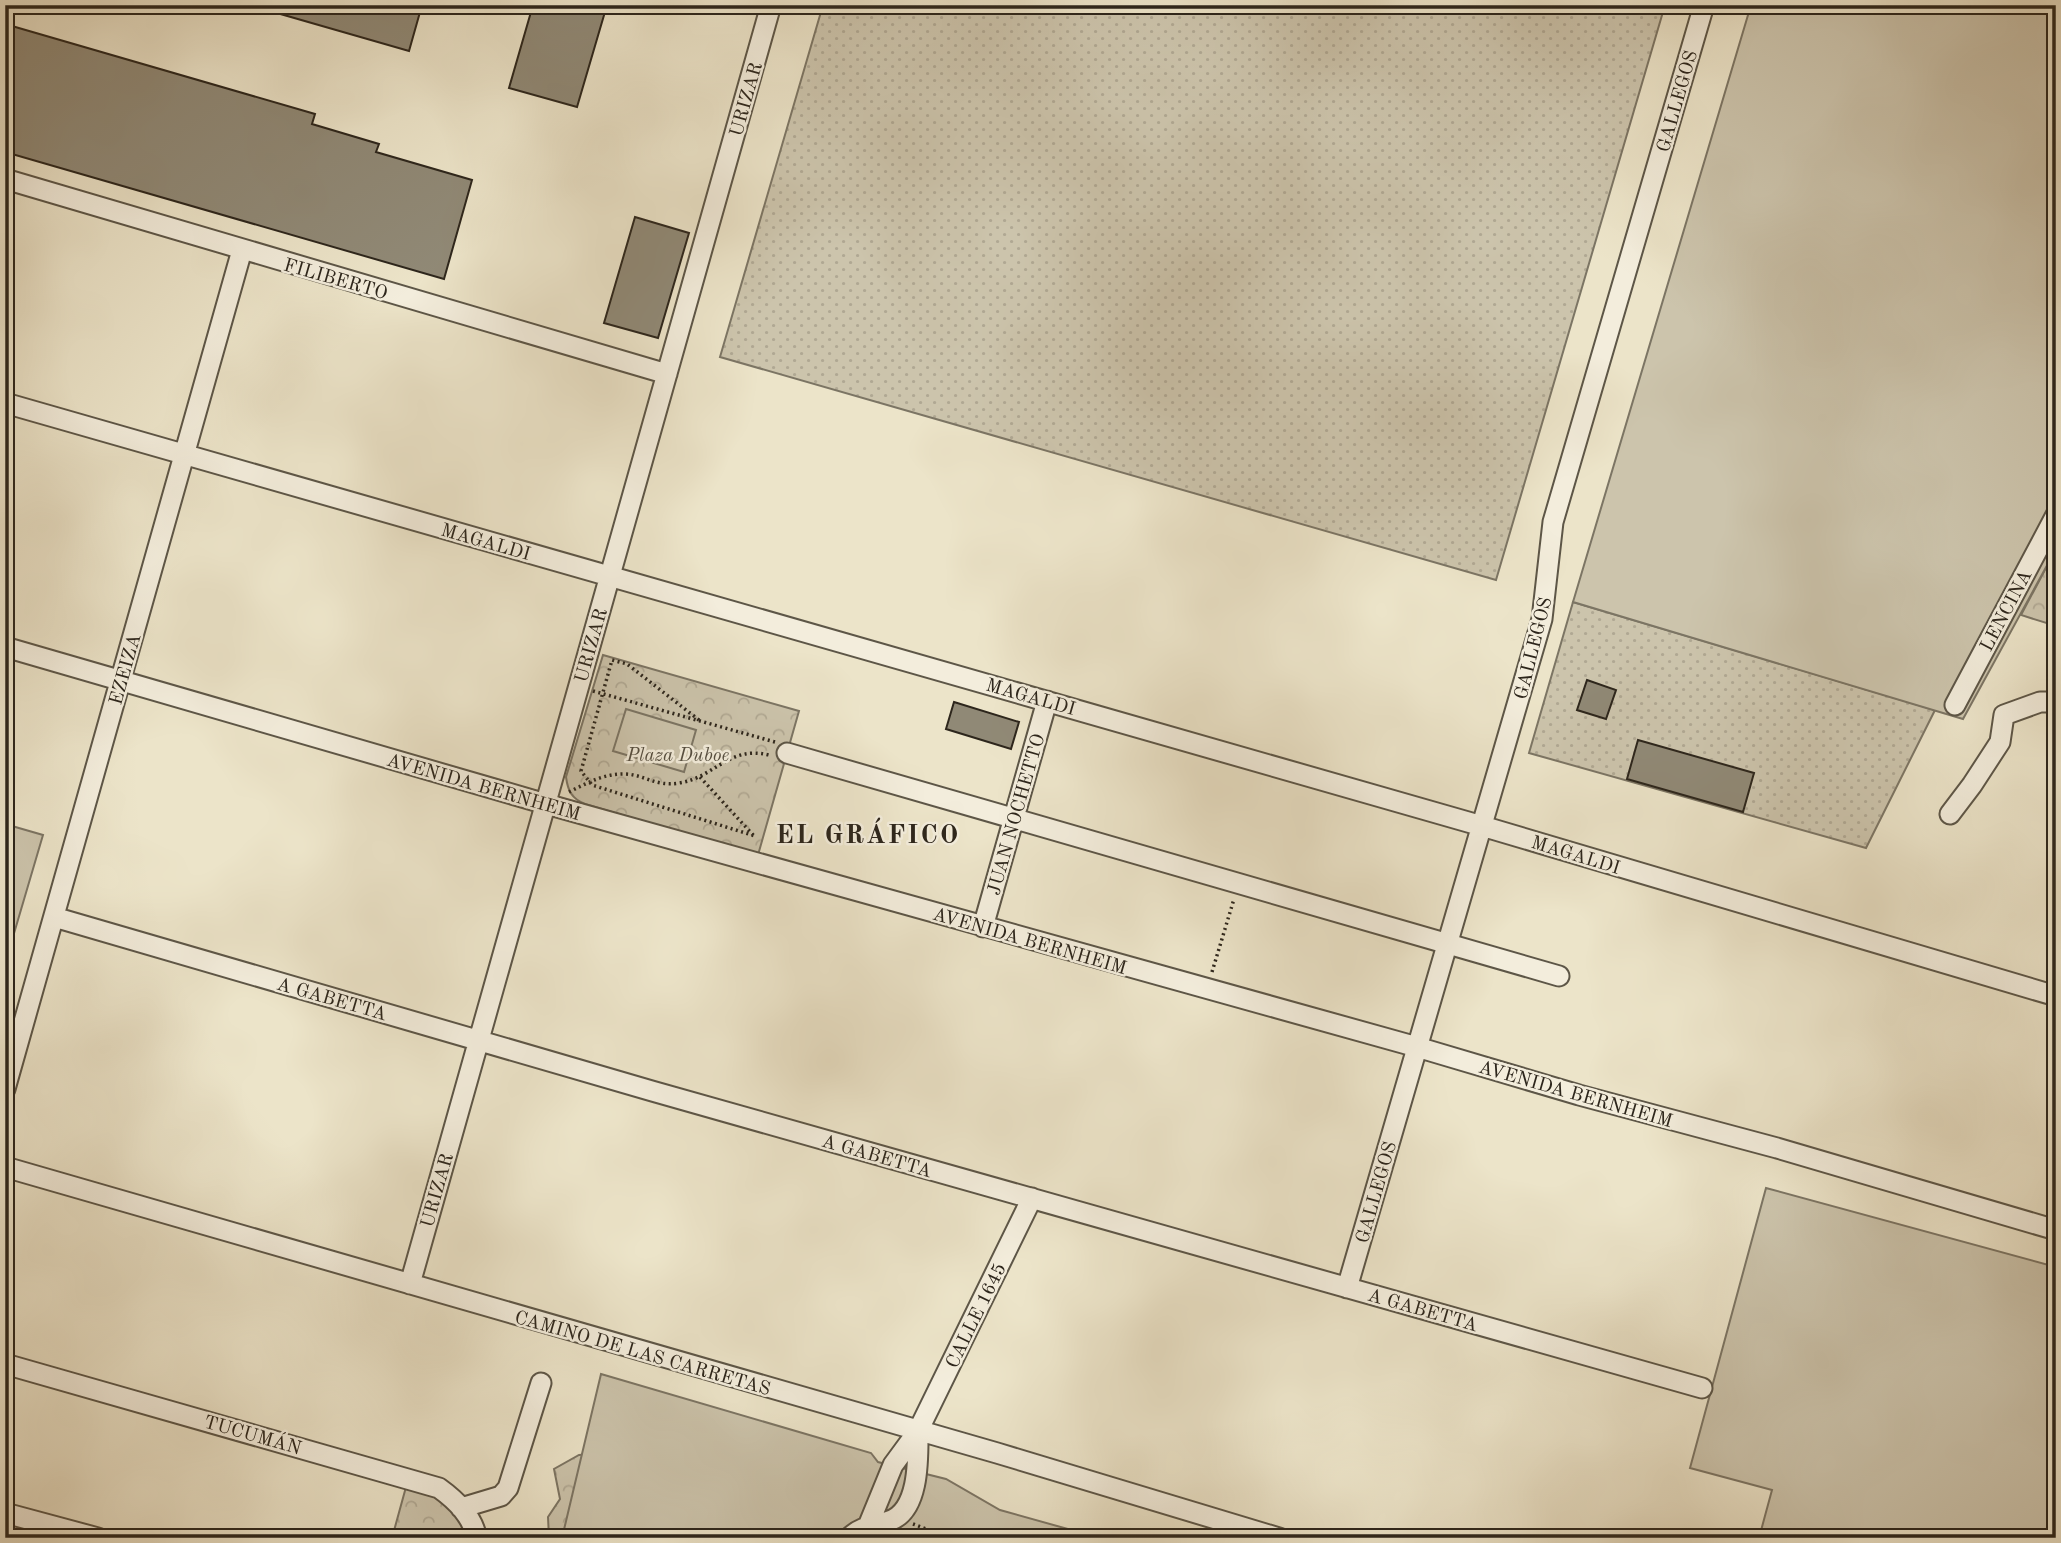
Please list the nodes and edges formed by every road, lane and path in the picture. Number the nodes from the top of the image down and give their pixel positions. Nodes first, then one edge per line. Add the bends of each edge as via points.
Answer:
1 (771, 5) edge
2 (1704, 5) edge
3 (5, 179) edge
4 (242, 250) junction
5 (667, 374) junction
6 (5, 403) edge
7 (184, 454) junction
8 (2056, 515) edge
9 (610, 577) junction
10 (5, 647) edge
11 (120, 681) junction
12 (578, 687) junction
13 (603, 694) junction
14 (1047, 701) junction
15 (2056, 702) edge
16 (1955, 705) dead end
17 (701, 722) junction
18 (787, 753) junction
19 (700, 777) junction
20 (589, 782) junction
21 (546, 804) junction
22 (1950, 814) dead end
23 (1014, 818) junction
24 (1482, 826) junction
25 (1239, 883) junction
26 (54, 917) junction
27 (983, 927) junction
28 (1447, 943) junction
29 (1559, 975) dead end
30 (1207, 989) junction
31 (2056, 996) edge
32 (479, 1040) junction
33 (1417, 1047) junction
34 (5, 1088) edge
35 (5, 1167) edge
36 (1032, 1198) junction
37 (2056, 1230) edge
38 (410, 1284) junction
39 (1347, 1288) junction
40 (5, 1364) edge
41 (541, 1383) dead end
42 (1702, 1388) dead end
43 (918, 1431) junction
44 (461, 1508) junction
45 (5, 1513) edge
46 (896, 1518) junction
47 (868, 1526) junction
48 (99, 1538) edge
49 (477, 1538) edge
50 (849, 1538) edge
51 (950, 1538) edge
52 (1279, 1538) edge

1 - 5 street, URIZAR
2 - 24 street, GALLEGOS via 1553,522 1542,619
3 - 4 street, FILIBERTO
4 - 5 street, FILIBERTO
4 - 7 street, EZEIZA
5 - 9 street, URIZAR
6 - 7 street, MAGALDI
7 - 9 street, MAGALDI
7 - 11 street, EZEIZA
8 - 16 street, LENCINA
9 - 12 street, URIZAR
9 - 14 street, MAGALDI
10 - 11 street, AVENIDA BERNHEIM
11 - 21 street, AVENIDA BERNHEIM
11 - 26 street, EZEIZA
12 - 13 path
12 - 21 street, URIZAR
13 - 17 path
13 - 17 path via 612,660 627,664
13 - 20 path via 581,771
14 - 23 street, JUAN NOCHETTO
14 - 24 street, MAGALDI
15 - 22 street via 2039,702 2004,715 2000,742
17 - 18 path via 781,744
18 - 19 path via 736,755
18 - 23 street
19 - 20 path via 663,785 627,774
19 - 20 path via 755,836
20 - 21 path
21 - 27 street, AVENIDA BERNHEIM
21 - 32 street, URIZAR
23 - 25 street
23 - 27 street, JUAN NOCHETTO
24 - 28 street, GALLEGOS
24 - 31 street, MAGALDI
25 - 28 street
25 - 30 path
26 - 32 street, A GABETTA
26 - 34 street, EZEIZA
27 - 30 street, AVENIDA BERNHEIM
28 - 29 street
28 - 33 street, GALLEGOS
30 - 33 street, AVENIDA BERNHEIM
32 - 36 street, A GABETTA
32 - 38 street, URIZAR
33 - 37 street, AVENIDA BERNHEIM
33 - 39 street, GALLEGOS
35 - 38 street, CAMINO DE LAS CARRETAS
36 - 39 street, A GABETTA
36 - 43 street, CALLE 1645
38 - 43 street, CAMINO DE LAS CARRETAS
39 - 42 street, A GABETTA
40 - 44 street, TUCUMÁN via 439,1488
41 - 44 street via 508,1488 501,1496
43 - 46 street via 917,1472 909,1504
43 - 47 street via 893,1465
43 - 52 street, CAMINO DE LAS CARRETAS
44 - 49 street, TUCUMÁN
45 - 48 street
46 - 47 street
46 - 51 path
47 - 50 street

